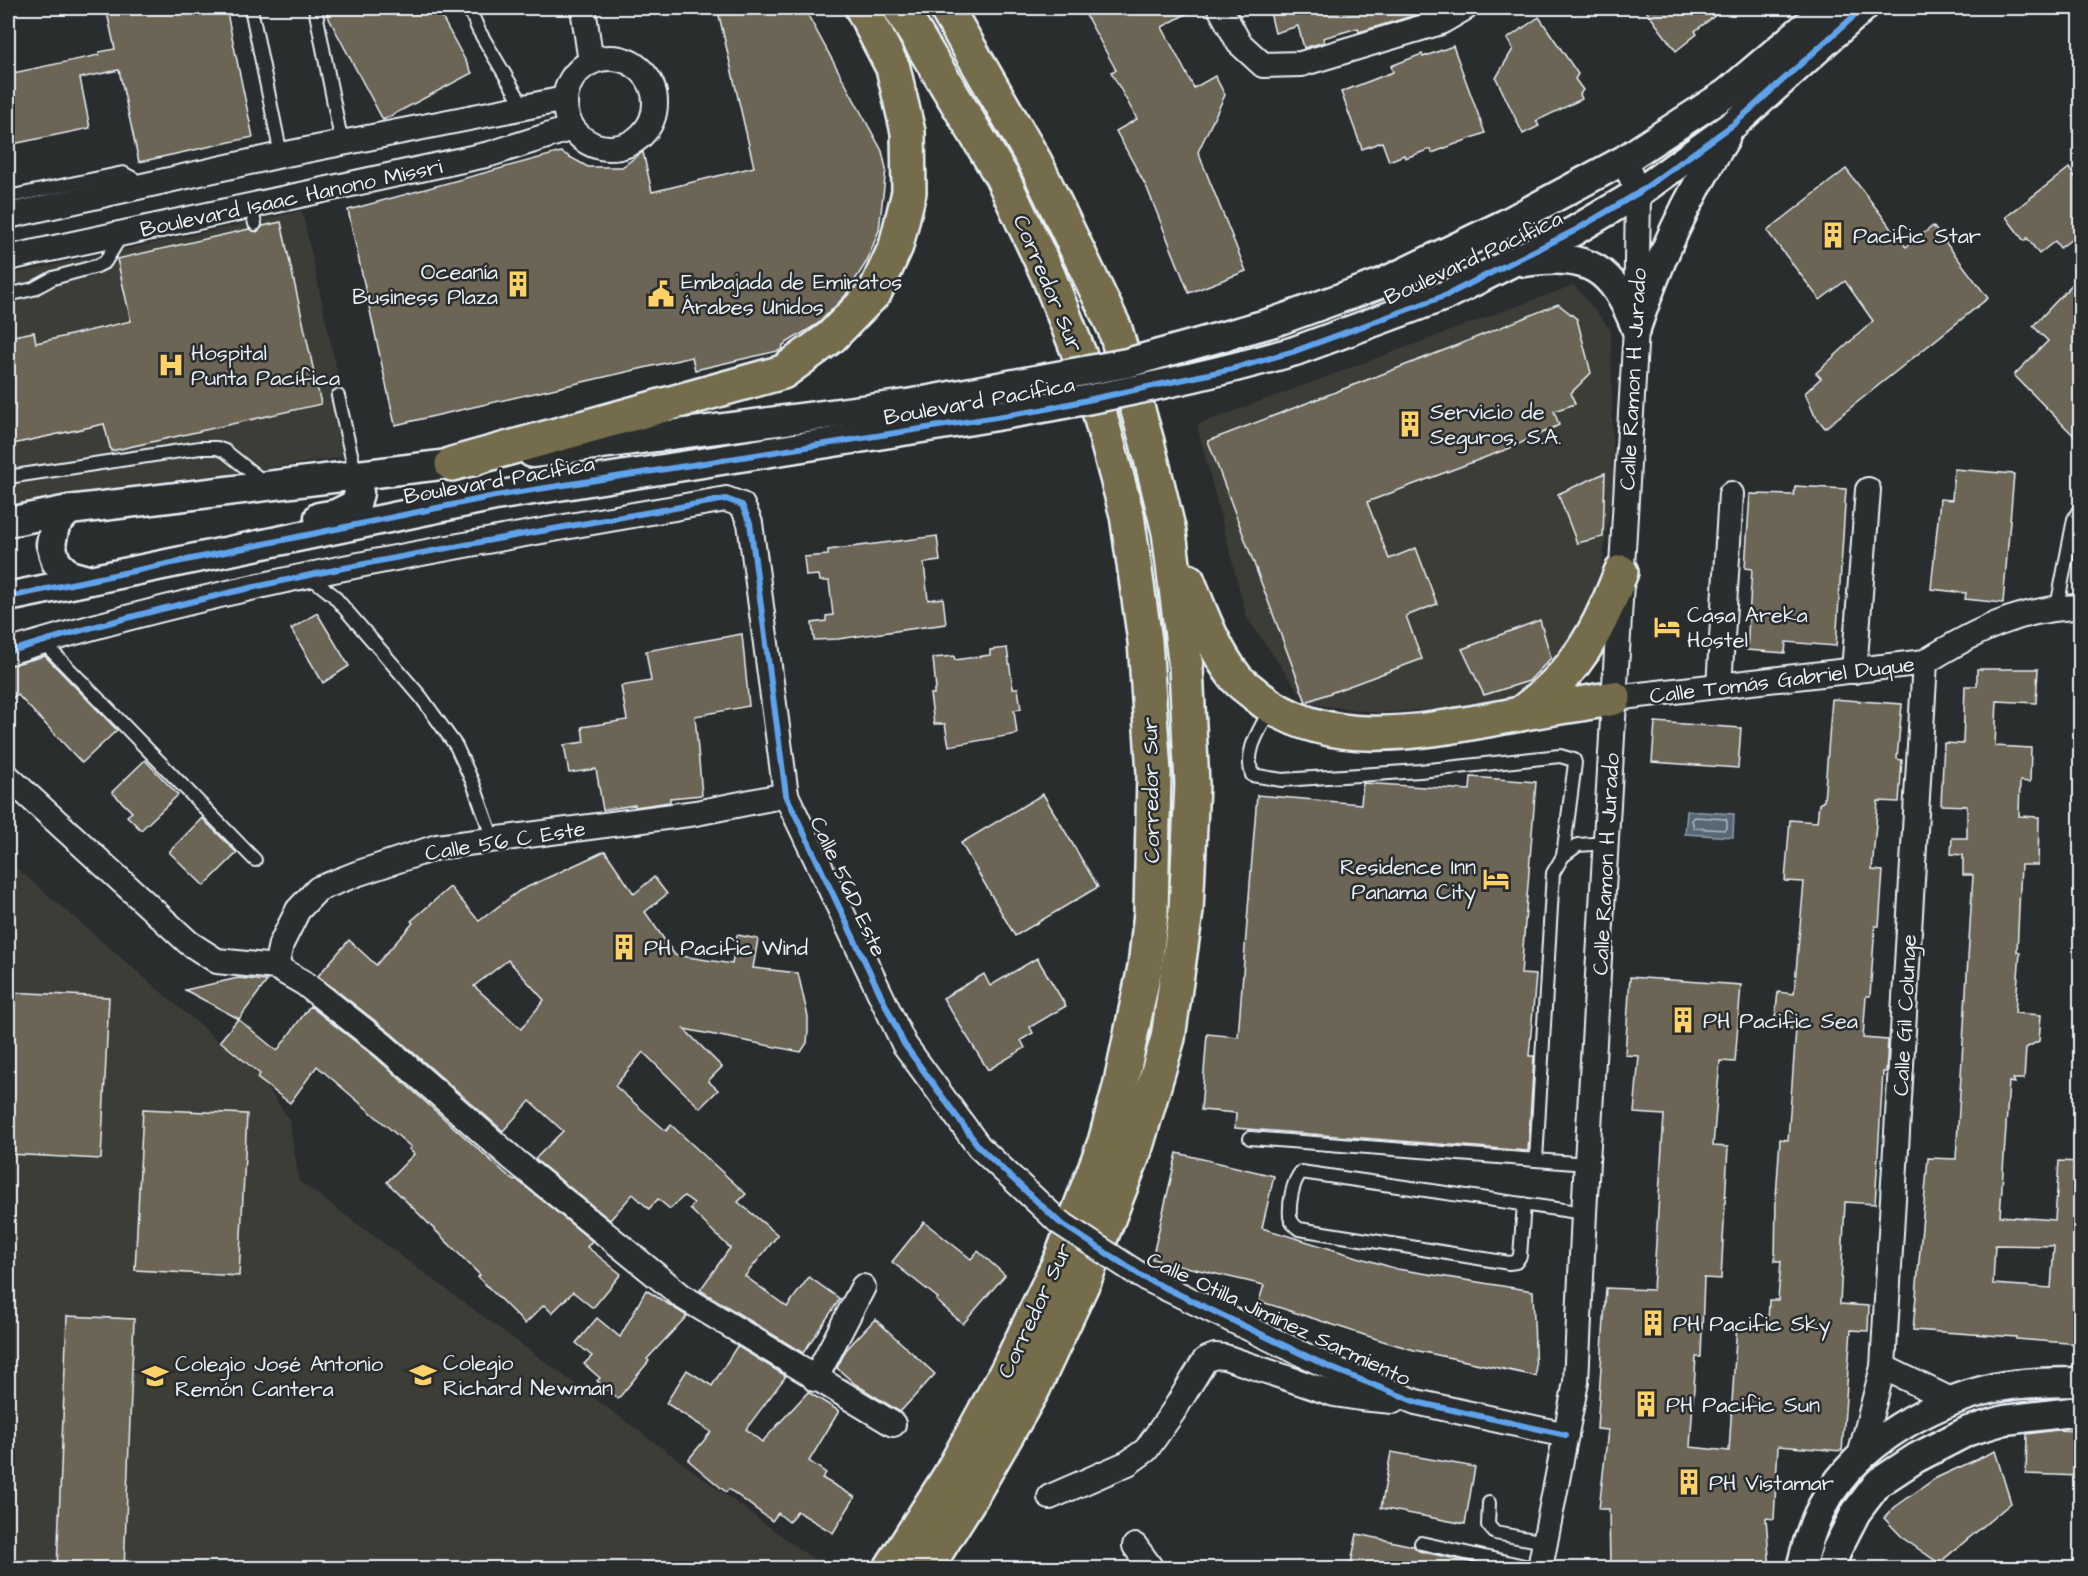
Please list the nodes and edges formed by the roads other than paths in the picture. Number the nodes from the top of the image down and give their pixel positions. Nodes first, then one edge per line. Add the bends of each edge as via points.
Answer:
1 (251, 8) edge
2 (315, 8) edge
3 (469, 8) edge
4 (582, 8) edge
5 (862, 8) edge
6 (900, 8) edge
7 (946, 8) edge
8 (1220, 8) edge
9 (1465, 8) edge
10 (1827, 8) edge
11 (1863, 8) edge
12 (591, 62) junction
13 (565, 99) junction
14 (524, 107) junction
15 (1734, 124) junction
16 (572, 128) junction
17 (342, 144) junction
18 (281, 154) junction
19 (1624, 160) junction
20 (136, 187) junction
21 (1638, 193) junction
22 (8, 197) edge
23 (8, 216) edge
24 (122, 234) junction
25 (8, 258) edge
26 (1511, 264) junction
27 (8, 295) edge
28 (1636, 328) junction
29 (338, 396) dead end
30 (908, 417) junction
31 (452, 464) junction
32 (356, 476) junction
33 (8, 477) edge
34 (268, 486) junction
35 (1868, 490) dead end
36 (1731, 494) dead end
37 (2080, 508) edge
38 (69, 510) junction
39 (8, 522) edge
40 (1169, 532) junction
41 (238, 549) junction
42 (1621, 572) junction
43 (307, 575) junction
44 (87, 580) junction
45 (8, 597) edge
46 (2056, 607) junction
47 (2080, 607) edge
48 (42, 641) junction
49 (8, 652) edge
50 (1925, 663) junction
51 (1854, 671) junction
52 (1719, 686) junction
53 (1614, 698) junction
54 (1271, 707) junction
55 (1520, 714) junction
56 (8, 777) edge
57 (786, 795) junction
58 (493, 839) junction
59 (1606, 843) junction
60 (1563, 856) junction
61 (255, 860) dead end
62 (276, 967) junction
63 (1250, 1138) dead end
64 (1536, 1160) junction
65 (1587, 1164) junction
66 (1524, 1204) junction
67 (1584, 1213) junction
68 (1059, 1222) joint
69 (863, 1287) dead end
70 (1883, 1367) junction
71 (815, 1379) junction
72 (2080, 1382) edge
73 (1951, 1400) junction
74 (1416, 1402) junction
75 (2080, 1411) edge
76 (893, 1424) dead end
77 (1566, 1435) junction
78 (1860, 1456) junction
79 (1050, 1497) dead end
80 (1489, 1503) dead end
81 (1545, 1542) junction
82 (1421, 1543) dead end
83 (1135, 1546) dead end
84 (891, 1569) edge
85 (926, 1569) edge
86 (1151, 1569) edge
87 (1533, 1569) edge
88 (1540, 1569) edge
89 (1801, 1569) edge
90 (1831, 1569) edge

1 - 18 lane
2 - 17 lane
3 - 14 lane
4 - 12 street
5 - 31 highway via 893,68 908,132 909,192 896,246 875,292 831,337 783,372
6 - 84 highway, Corredor Sur via 1002,177 1048,275 1093,389 1127,515 1144,641 1154,773 1151,913 1145,967 1105,1142 1061,1259 1008,1370 949,1477
7 - 40 highway, Corredor Sur via 1035,162 1115,329
8 - 9 street via 1239,43 1263,65 1301,64 1441,22
10 - 19 street, Boulevard Pacífica via 1727,93
11 - 15 street, Boulevard Pacífica
12 - 13 street via 578,71
12 - 16 street via 605,57 620,58 645,73 653,86 655,116 638,140 624,147 595,147
13 - 14 street, Boulevard Isaac Hanono Missri
13 - 16 street
14 - 17 street, Boulevard Isaac Hanono Missri
15 - 21 street, Boulevard Pacífica
15 - 28 street via 1679,218
16 - 24 street, Boulevard Isaac Hanono Missri via 490,154 253,215
17 - 18 street, Boulevard Isaac Hanono Missri
18 - 20 street, Boulevard Isaac Hanono Missri
19 - 21 street, Calle Ramon H Jurado
19 - 30 street, Boulevard Pacífica, bridge via 1505,224 1382,283 1274,322
20 - 22 lane via 134,179 123,173
20 - 23 street, Boulevard Isaac Hanono Missri
21 - 26 street, Boulevard Pacífica
21 - 28 street, Calle Ramon H Jurado
24 - 25 street, Boulevard Isaac Hanono Missri
24 - 27 lane via 105,262
26 - 28 street via 1552,258 1579,261 1603,272 1621,296
26 - 30 street, Boulevard Pacífica, bridge via 1446,295 1295,351 1232,369 1041,410
28 - 42 street, Calle Ramon H Jurado
29 - 32 lane
30 - 31 street, Boulevard Pacífica
30 - 41 street, Boulevard Pacífica
31 - 32 street, Boulevard Pacífica
32 - 34 street, Boulevard Pacífica
32 - 41 street via 357,504 336,514 255,528
33 - 34 lane via 218,448
34 - 38 street, Boulevard Pacífica
35 - 51 street
36 - 52 street
37 - 46 lane via 2074,519
38 - 39 street, Boulevard Pacífica
38 - 44 street via 56,525 51,544 56,562 69,575
40 - 54 highway via 1206,629 1237,679
40 - 85 highway, Corredor Sur via 1186,668 1192,784 1186,911 1168,1038 1136,1150 1085,1278 1033,1389
41 - 44 street, Boulevard Pacífica
42 - 53 street, Calle Ramon H Jurado
42 - 55 highway via 1605,614 1583,652 1554,686
43 - 48 street
43 - 57 street, Calle 56D Este via 726,499 742,505 750,523
43 - 58 lane via 333,595 421,697 456,746 474,783
44 - 45 street, Boulevard Pacífica
46 - 47 street, Calle Tomás Gabriel Duque
46 - 50 street, Calle Tomás Gabriel Duque via 2008,618
48 - 49 street
48 - 61 lane
50 - 51 street, Calle Tomás Gabriel Duque
50 - 70 street, Calle Gil Colunge
51 - 52 street, Calle Tomás Gabriel Duque
52 - 53 street, Calle Tomás Gabriel Duque
53 - 55 highway
53 - 59 street, Calle Ramon H Jurado
54 - 55 highway via 1310,725 1363,733 1462,726
54 - 60 lane via 1252,746 1252,775 1282,780 1571,758 1575,763
56 - 62 street via 189,943 217,961
57 - 58 street, Calle 56 C Este via 696,813
57 - 68 street, Calle 56D Este via 904,1044 979,1147
58 - 62 street, Calle 56 C Este via 437,847 318,889 298,910 281,944
59 - 60 lane via 1578,845
59 - 65 street, Calle Ramon H Jurado
60 - 64 lane via 1553,873
62 - 71 street via 304,983 383,1045 513,1159 683,1297
63 - 64 lane
64 - 65 lane
65 - 67 street, Calle Ramon H Jurado
66 - 66 lane via 1301,1173 1293,1186 1290,1218 1299,1229 1509,1263 1520,1256
66 - 67 lane
67 - 77 street, Calle Ramon H Jurado via 1576,1382
68 - 74 street, Calle Otilla Jiminez Sarmiento, bridge via 1143,1277 1329,1367
69 - 71 street
70 - 73 street
70 - 78 street, Calle Gil Colunge
71 - 76 street
72 - 73 street via 1995,1388
73 - 78 street
74 - 77 street, Calle Otilla Jiminez Sarmiento
74 - 79 street via 1334,1394 1215,1356 1205,1360 1146,1450 1128,1464
75 - 90 street via 2005,1420 1968,1431 1916,1458 1878,1483 1851,1521
77 - 81 street, Calle Ramon H Jurado
78 - 89 street via 1825,1501
80 - 81 lane via 1488,1525 1495,1533
81 - 88 street, Calle Ramon H Jurado
82 - 87 lane
83 - 86 street

